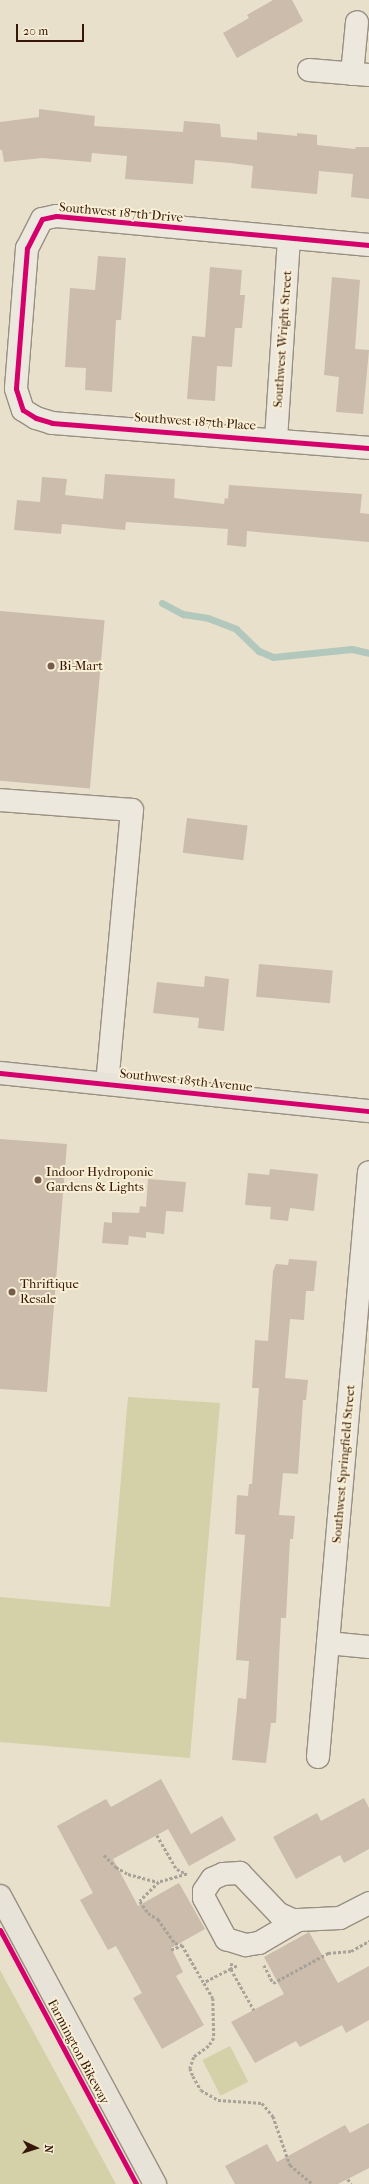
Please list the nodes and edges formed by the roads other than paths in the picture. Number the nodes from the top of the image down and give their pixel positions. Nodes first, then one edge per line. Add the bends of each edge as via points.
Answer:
1 (357, 22) dead end
2 (309, 70) dead end
3 (361, 75) edge
4 (289, 240) junction
5 (369, 245) edge
6 (23, 410) joint
7 (276, 439) junction
8 (369, 448) edge
9 (0, 800) edge
10 (0, 1074) edge
11 (107, 1084) junction
12 (369, 1111) edge
13 (369, 1172) edge
14 (328, 1643) junction
15 (369, 1647) edge
16 (318, 1757) dead end
17 (0, 1896) edge
18 (369, 1903) edge
19 (295, 1921) junction
20 (155, 2184) edge

1 - 3 street
2 - 3 street
4 - 5 street, Southwest 187th Drive
4 - 6 street, Southwest 187th Drive via 56,216 42,219 28,248 16,389
4 - 7 street, Southwest Wright Street
6 - 7 street, Southwest 187th Place via 52,423
7 - 8 street, Southwest 187th Place
9 - 11 street via 132,810
10 - 11 main road, Southwest 185th Avenue
11 - 12 main road, Southwest 185th Avenue
13 - 14 street, Southwest Springfield Street
14 - 15 street
14 - 16 street, Southwest Springfield Street
17 - 20 main road
18 - 19 street via 340,1918 307,1918
19 - 19 street via 259,1943 235,1943 226,1939 204,1898 206,1884 223,1874 240,1873 280,1914

